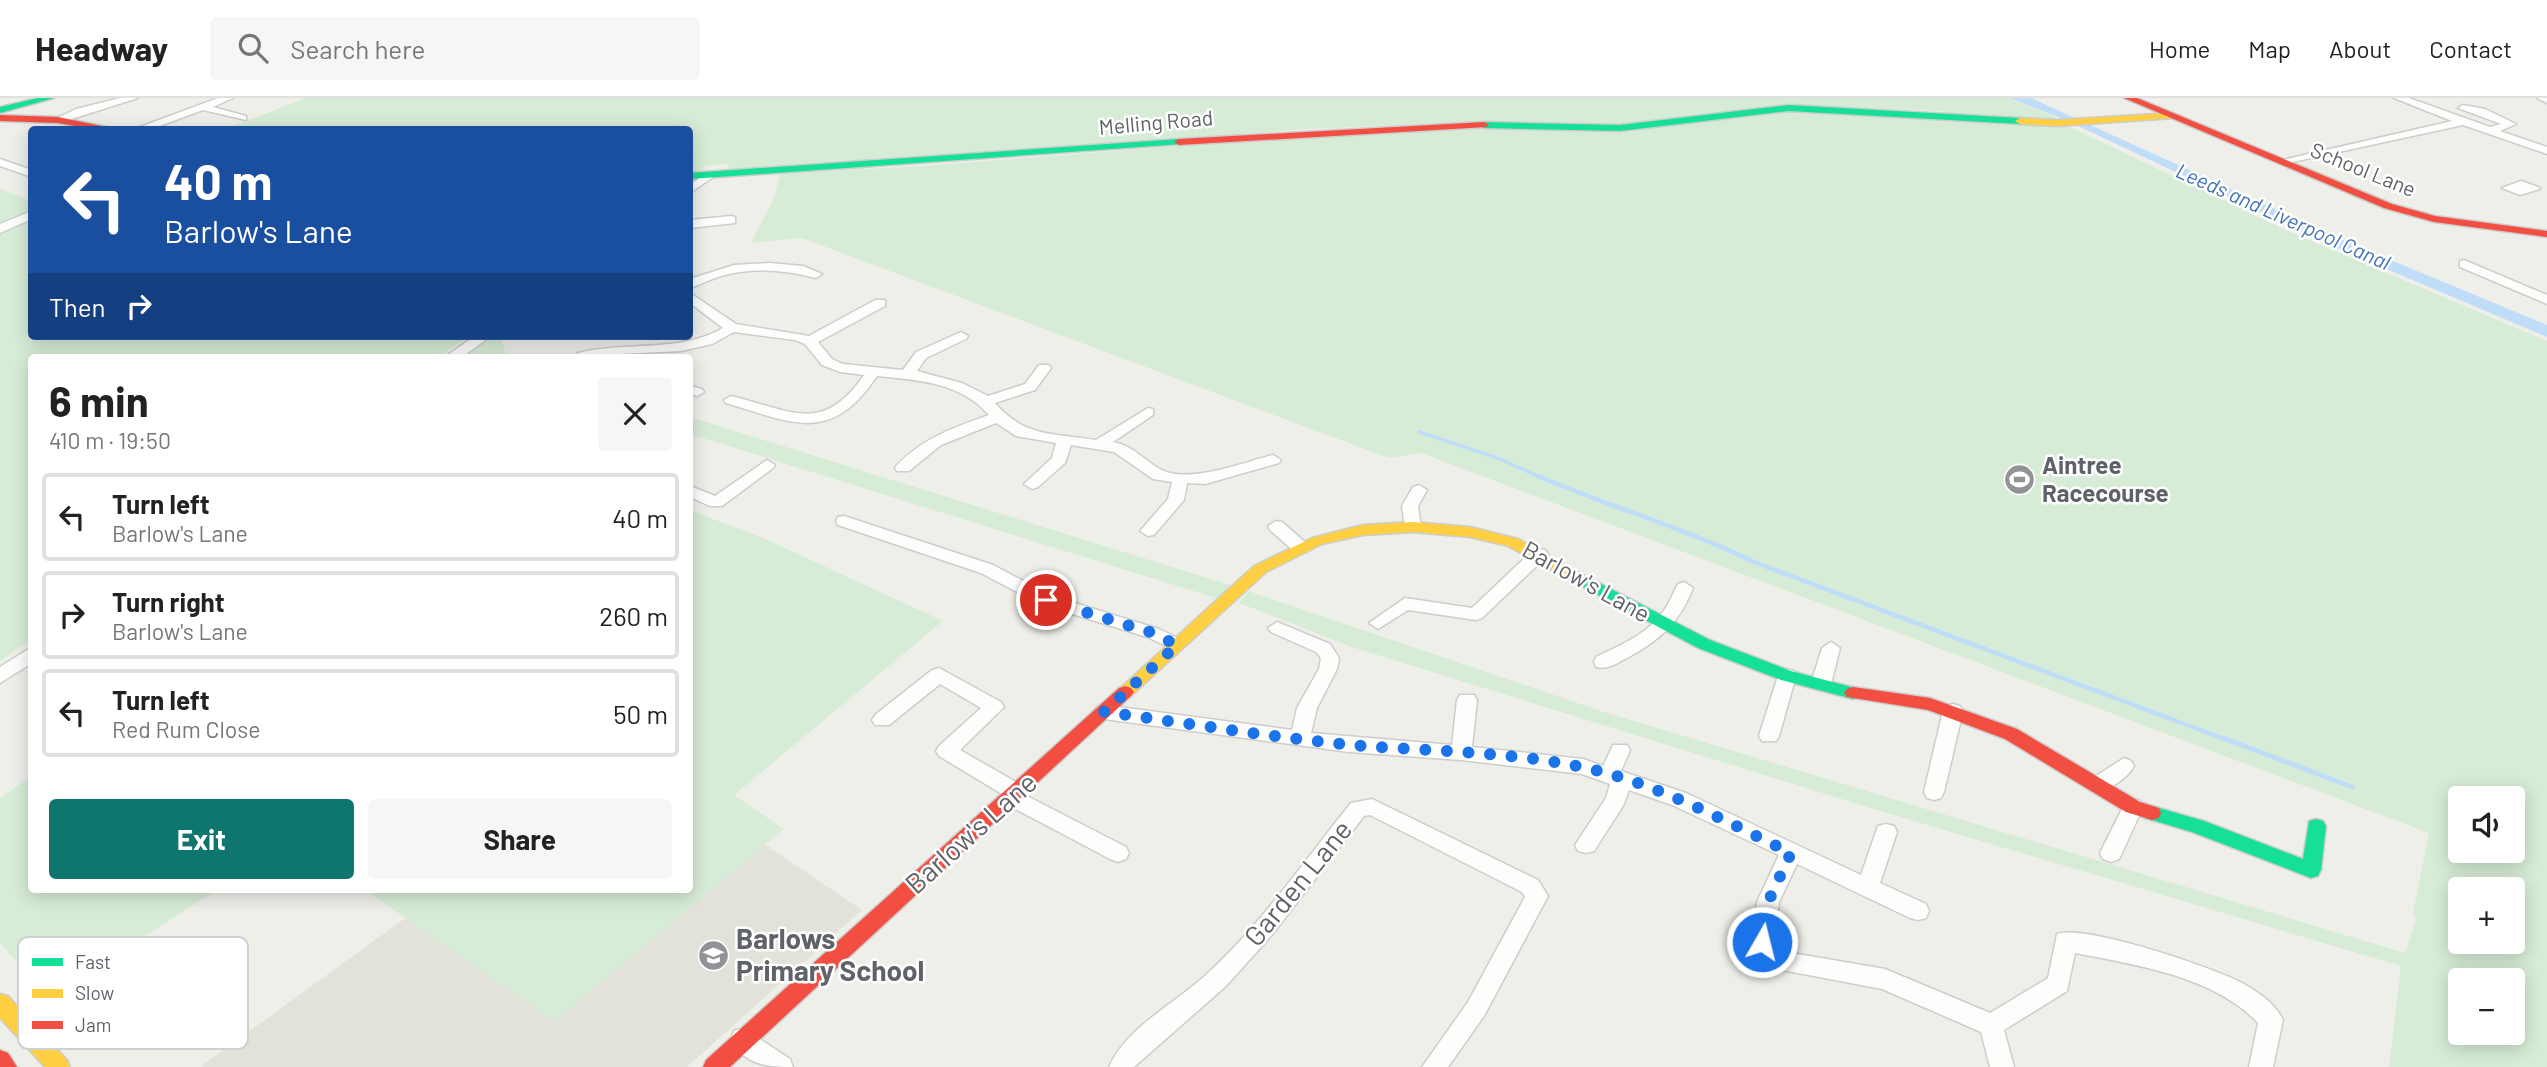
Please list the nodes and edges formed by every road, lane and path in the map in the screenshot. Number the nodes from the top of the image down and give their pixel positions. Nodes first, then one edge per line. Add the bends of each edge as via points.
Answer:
1 (49, 98) edge
2 (133, 98) edge
3 (228, 98) edge
4 (2129, 98) edge
5 (2399, 98) edge
6 (2454, 98) edge
7 (2542, 98) edge
8 (2547, 100) edge
9 (203, 107) junction
10 (0, 109) edge
11 (2171, 116) junction
12 (0, 118) edge
13 (242, 118) dead end
14 (58, 120) junction
15 (2465, 121) junction
16 (93, 126) edge
17 (148, 126) edge
18 (2490, 130) junction
19 (2547, 151) edge
20 (2284, 161) junction
21 (0, 162) edge
22 (28, 172) edge
23 (710, 175) junction
24 (693, 176) edge
25 (2547, 182) edge
26 (2531, 186) dead end
27 (693, 188) edge
28 (28, 216) edge
29 (732, 220) dead end
30 (693, 223) edge
31 (0, 229) edge
32 (2547, 234) edge
33 (2464, 264) dead end
34 (816, 274) dead end
35 (693, 283) edge
36 (693, 299) edge
37 (2547, 300) edge
38 (880, 303) dead end
39 (732, 328) junction
40 (961, 336) dead end
41 (478, 340) edge
42 (810, 341) junction
43 (665, 353) edge
44 (457, 354) edge
45 (595, 354) edge
46 (1044, 368) dead end
47 (872, 373) junction
48 (907, 375) junction
49 (731, 400) dead end
50 (986, 401) junction
51 (1148, 412) dead end
52 (1001, 416) junction
53 (1064, 441) junction
54 (1100, 444) junction
55 (1273, 460) dead end
56 (767, 465) dead end
57 (903, 468) dead end
58 (1180, 479) junction
59 (1032, 484) dead end
60 (1419, 490) dead end
61 (693, 492) edge
62 (844, 521) dead end
63 (1276, 526) dead end
64 (1413, 527) junction
65 (1148, 531) dead end
66 (1301, 548) junction
67 (1539, 554) junction
68 (1684, 588) dead end
69 (1378, 623) dead end
70 (1664, 624) junction
71 (1277, 628) dead end
72 (1177, 645) junction
73 (1830, 648) dead end
74 (28, 656) edge
75 (1603, 662) dead end
76 (0, 676) edge
77 (1787, 676) junction
78 (1821, 684) junction
79 (1467, 700) dead end
80 (1953, 711) junction
81 (1104, 712) junction
82 (882, 720) dead end
83 (1769, 736) dead end
84 (1300, 738) junction
85 (1620, 750) dead end
86 (1461, 752) junction
87 (2124, 766) dead end
88 (1616, 776) junction
89 (2097, 785) junction
90 (1934, 792) dead end
91 (1014, 794) junction
92 (2133, 807) junction
93 (2316, 826) dead end
94 (1886, 832) dead end
95 (1586, 845) dead end
96 (1118, 853) dead end
97 (1791, 853) junction
98 (2110, 853) dead end
99 (1868, 888) junction
100 (1918, 911) dead end
101 (0, 1003) edge
102 (18, 1023) edge
103 (1991, 1025) junction
104 (743, 1039) junction
105 (42, 1049) edge
106 (0, 1060) edge
107 (6, 1067) edge
108 (59, 1067) edge
109 (714, 1067) edge
110 (781, 1067) edge
111 (1121, 1067) edge
112 (1434, 1067) edge
113 (2002, 1067) edge
114 (2261, 1067) edge

1 - 10 main road
2 - 14 street
3 - 9 street
4 - 11 main road, School Lane
5 - 15 street
6 - 18 street via 2467,109 2511,124
7 - 8 street
9 - 13 street
9 - 17 street
11 - 20 main road, School Lane
11 - 23 main road, Melling Road via 2063,123 1789,108 1620,128 1486,125 1334,131
12 - 14 main road
14 - 16 main road
15 - 18 street
15 - 20 street
18 - 19 street
20 - 32 main road, School Lane via 2388,206 2434,219
21 - 22 street
23 - 24 main road, Melling Road
23 - 27 street
25 - 26 street
28 - 31 street
29 - 30 street via 711,218
33 - 37 street
34 - 35 street via 798,266 767,267 723,272
36 - 39 street
38 - 42 street
39 - 42 street via 798,335
39 - 43 street via 699,345
40 - 48 street via 921,355
41 - 44 street
42 - 47 street via 827,362
43 - 45 street
46 - 50 street via 1030,387
47 - 48 street
47 - 49 street via 849,407 829,417 800,419
48 - 50 street via 957,386
50 - 52 street
51 - 54 street
52 - 53 street via 1005,424 1021,433
52 - 57 street via 947,436 915,453
53 - 54 street
53 - 59 street via 1059,460
54 - 58 street via 1119,448 1159,476
55 - 58 street via 1205,480
56 - 61 street via 716,503
58 - 65 street via 1175,500
60 - 64 street via 1409,506
62 - 72 street via 987,569 1046,600 1153,633
63 - 66 street
64 - 66 main road, Barlow's Lane via 1363,530
64 - 67 main road, Barlow's Lane via 1470,532 1513,542
66 - 72 main road, Barlow's Lane via 1259,569
67 - 69 street via 1476,614 1405,604
67 - 70 main road, Barlow's Lane
68 - 70 street via 1679,605
70 - 75 street via 1656,635
70 - 77 main road, Barlow's Lane
71 - 84 street via 1323,648 1330,658 1307,708
72 - 81 main road, Barlow's Lane
73 - 78 street
74 - 76 street
77 - 78 main road, Barlow's Lane
77 - 83 street
78 - 80 main road, Barlow's Lane
79 - 86 street
80 - 89 main road, Barlow's Lane via 2011,734
80 - 90 street
81 - 84 street
81 - 91 main road, Barlow's Lane
82 - 91 street via 939,675 993,707 946,751
84 - 86 street
85 - 88 street
86 - 88 street via 1583,767
87 - 89 street
88 - 95 street via 1616,800
88 - 97 street via 1679,799
89 - 92 main road, Barlow's Lane
91 - 96 street
91 - 104 main road, Barlow's Lane
92 - 93 main road, Barlow's Lane via 2311,870
92 - 98 street
94 - 99 street
97 - 99 street
97 - 103 street via 1768,902 1762,942 1780,961 1885,979
99 - 100 street
101 - 102 main road
103 - 113 street
103 - 114 street via 2059,984 2065,941 2138,955 2245,995 2263,1007 2271,1020
104 - 109 main road, Barlow's Lane
104 - 110 street
105 - 108 main road
106 - 107 main road
111 - 112 street, Garden Lane via 1128,1054 1218,979 1358,808 1373,807 1530,886 1536,895 1476,1009

